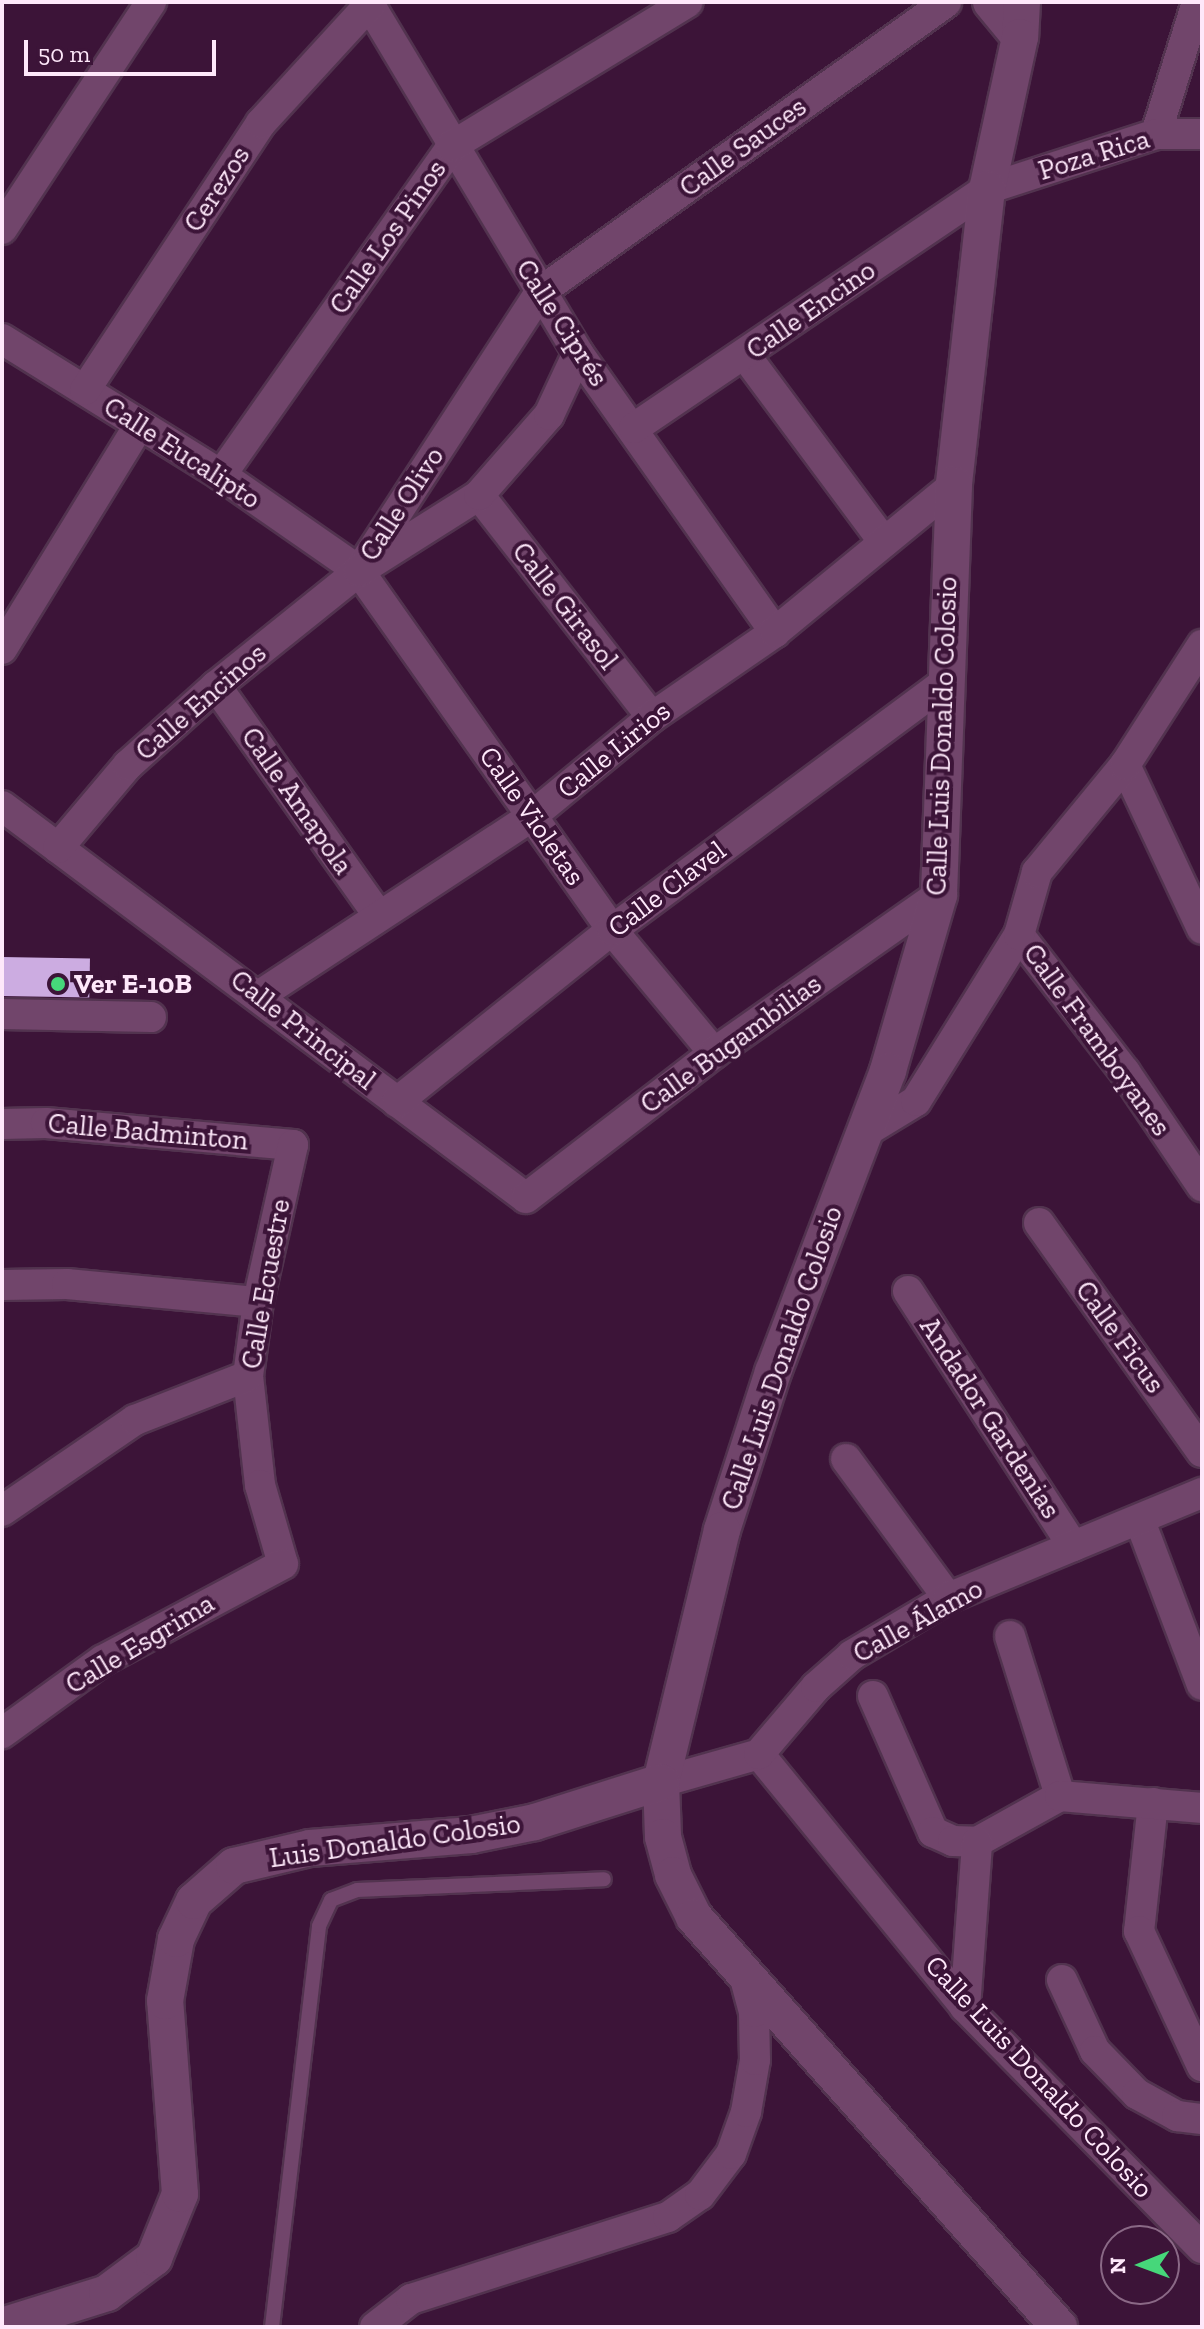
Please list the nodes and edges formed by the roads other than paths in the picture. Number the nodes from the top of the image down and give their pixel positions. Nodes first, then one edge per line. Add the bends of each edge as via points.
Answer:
1 (151, 2) edge
2 (688, 2) edge
3 (946, 2) edge
4 (1197, 2) edge
5 (369, 3) edge
6 (1011, 12) edge
7 (1156, 134) junction
8 (1202, 134) edge
9 (452, 146) junction
10 (987, 189) junction
11 (2, 229) edge
12 (540, 292) junction
13 (2, 339) edge
14 (578, 353) junction
15 (745, 355) junction
16 (85, 390) junction
17 (138, 427) junction
18 (634, 428) junction
19 (221, 475) junction
20 (954, 485) junction
21 (479, 495) junction
22 (884, 542) junction
23 (359, 571) junction
24 (775, 632) junction
25 (1202, 645) edge
26 (2, 649) edge
27 (943, 684) junction
28 (216, 686) junction
29 (652, 717) junction
30 (1125, 765) junction
31 (2, 806) edge
32 (532, 816) junction
33 (58, 848) junction
34 (939, 895) junction
35 (379, 916) junction
36 (1202, 929) edge
37 (612, 930) junction
38 (1019, 935) junction
39 (260, 995) junction
40 (2, 1014) edge
41 (151, 1017) dead end
42 (714, 1053) junction
43 (397, 1102) junction
44 (2, 1124) edge
45 (862, 1134) junction
46 (293, 1145) joint
47 (1202, 1186) edge
48 (526, 1198) joint
49 (1039, 1223) dead end
50 (2, 1285) edge
51 (908, 1291) dead end
52 (258, 1302) junction
53 (248, 1376) junction
54 (1202, 1452) edge
55 (846, 1459) dead end
56 (1202, 1493) edge
57 (2, 1511) edge
58 (1140, 1521) junction
59 (1073, 1546) junction
60 (283, 1564) joint
61 (948, 1598) junction
62 (1010, 1636) dead end
63 (1202, 1685) edge
64 (873, 1696) dead end
65 (2, 1733) edge
66 (759, 1754) junction
67 (661, 1782) junction
68 (1060, 1796) junction
69 (1153, 1803) junction
70 (1202, 1808) edge
71 (977, 1842) junction
72 (604, 1879) dead end
73 (743, 1970) junction
74 (1062, 1980) dead end
75 (965, 2007) junction
76 (1202, 2066) edge
77 (1202, 2119) edge
78 (1202, 2248) edge
79 (15, 2324) edge
80 (272, 2327) edge
81 (375, 2327) edge
82 (1059, 2327) edge

1 - 11 street
2 - 9 street, Calle Los Pinos
3 - 12 street, Calle Sauces
4 - 7 street
5 - 9 street, Calle Ciprés
5 - 16 street, Cerezos via 261,123
6 - 10 street, Calle Luis Donaldo Colosio
7 - 8 street, Poza Rica
7 - 10 street, Poza Rica
9 - 12 street, Calle Ciprés
9 - 19 street, Calle Los Pinos
10 - 15 street, Calle Encino
10 - 20 street, Calle Luis Donaldo Colosio
12 - 14 street, Calle Ciprés
12 - 23 street, Calle Olivo
13 - 16 street, Calle Eucalipto
14 - 18 street, Calle Ciprés
14 - 21 street, Calle Olivo via 549,415
15 - 18 street, Calle Encino
15 - 22 street
16 - 17 street, Calle Eucalipto
17 - 19 street, Calle Eucalipto
17 - 26 street
18 - 24 street, Calle Ciprés
19 - 23 street, Calle Eucalipto
20 - 22 street, Calle Lirios
20 - 27 street, Calle Luis Donaldo Colosio
21 - 23 street, Calle Olivo
21 - 29 street, Calle Girasol
22 - 24 street, Calle Lirios
23 - 28 street, Calle Encinos
23 - 32 street, Calle Violetas
24 - 29 street, Calle Lirios
25 - 30 street
27 - 34 street, Calle Luis Donaldo Colosio
27 - 37 street, Calle Clavel
28 - 33 street, Calle Encinos via 128,765
28 - 35 street, Calle Amapola
29 - 32 street, Calle Lirios
30 - 36 street
30 - 38 street via 1037,872
31 - 33 street, Calle Principal
32 - 35 street, Calle Lirios
32 - 37 street, Calle Violetas
33 - 39 street, Calle Principal
34 - 42 street, Calle Bugambilias
34 - 45 street, Calle Luis Donaldo Colosio via 888,1071
35 - 39 street, Calle Lirios
37 - 42 street, Calle Violetas
37 - 43 street, Calle Clavel
38 - 45 street via 916,1101
38 - 47 street, Calle Framboyanes via 1125,1072
39 - 43 street, Calle Principal
40 - 41 street
42 - 48 street, Calle Bugambilias
43 - 48 street, Calle Principal
44 - 46 street, Calle Badminton via 46,1123
45 - 67 street, Calle Luis Donaldo Colosio via 773,1372 722,1530
46 - 52 street, Calle Ecuestre
49 - 54 street, Calle Ficus
50 - 52 street via 67,1284
51 - 59 street, Andador Gardenias
52 - 53 street, Calle Ecuestre
53 - 57 street via 135,1420
53 - 60 street, Calle Ecuestre via 260,1485
55 - 61 street
56 - 58 street, Calle Álamo
58 - 59 street, Calle Álamo
58 - 63 street
59 - 61 street, Calle Álamo
60 - 65 street, Calle Esgrima via 103,1660
61 - 66 street, Calle Álamo via 852,1655 816,1687
62 - 68 street
64 - 71 street via 933,1832 953,1841
66 - 67 street
66 - 75 street, Calle Luis Donaldo Colosio
67 - 73 street, Calle Luis Donaldo Colosio via 663,1837 673,1875 694,1917
67 - 79 street, Luis Donaldo Colosio via 535,1822 471,1835 310,1848 234,1866 194,1901 176,1939 165,2001 180,2194 154,2258 107,2293
68 - 69 street
68 - 71 street
69 - 70 street
69 - 76 street via 1139,1931
71 - 75 street
72 - 80 lane via 357,1890 331,1900 319,1926
73 - 81 street via 754,2012 755,2060 746,2112 731,2154 700,2195 668,2217 411,2299
73 - 82 street, Calle Luis Donaldo Colosio
74 - 77 street via 1095,2051 1137,2094 1177,2116
75 - 78 street, Calle Luis Donaldo Colosio

